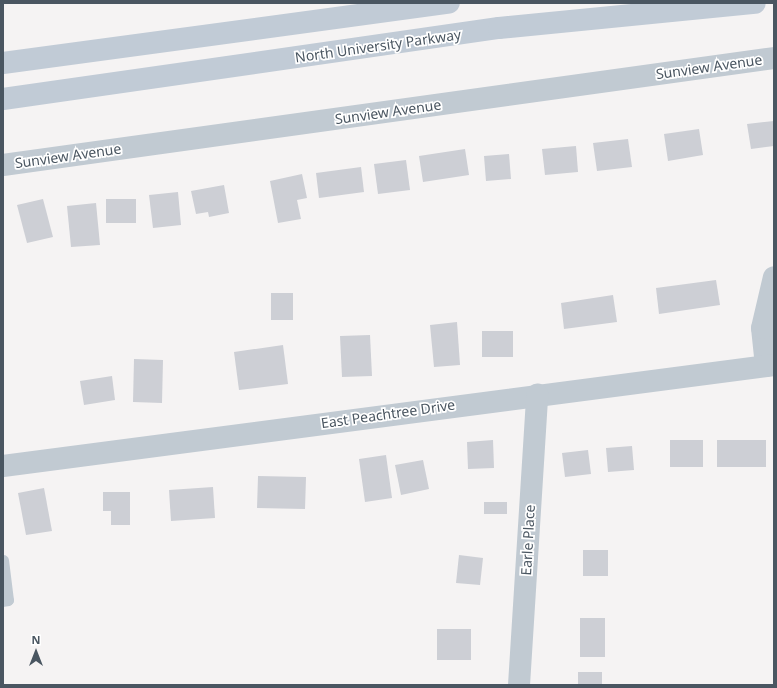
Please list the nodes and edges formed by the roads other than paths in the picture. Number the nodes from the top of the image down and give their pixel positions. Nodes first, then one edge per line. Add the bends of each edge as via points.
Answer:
1 (448, 3) edge
2 (755, 3) edge
3 (774, 58) edge
4 (3, 63) edge
5 (3, 99) edge
6 (3, 165) edge
7 (774, 277) edge
8 (770, 366) edge
9 (537, 395) junction
10 (3, 466) edge
11 (3, 560) edge
12 (3, 601) edge
13 (519, 685) edge

1 - 4 main road
2 - 5 main road, North University Parkway via 499,28
3 - 6 street, Sunview Avenue
7 - 8 street via 762,328
8 - 9 street, East Peachtree Drive
9 - 10 street, East Peachtree Drive
9 - 13 street, Earle Place
11 - 12 lane via 8,600

